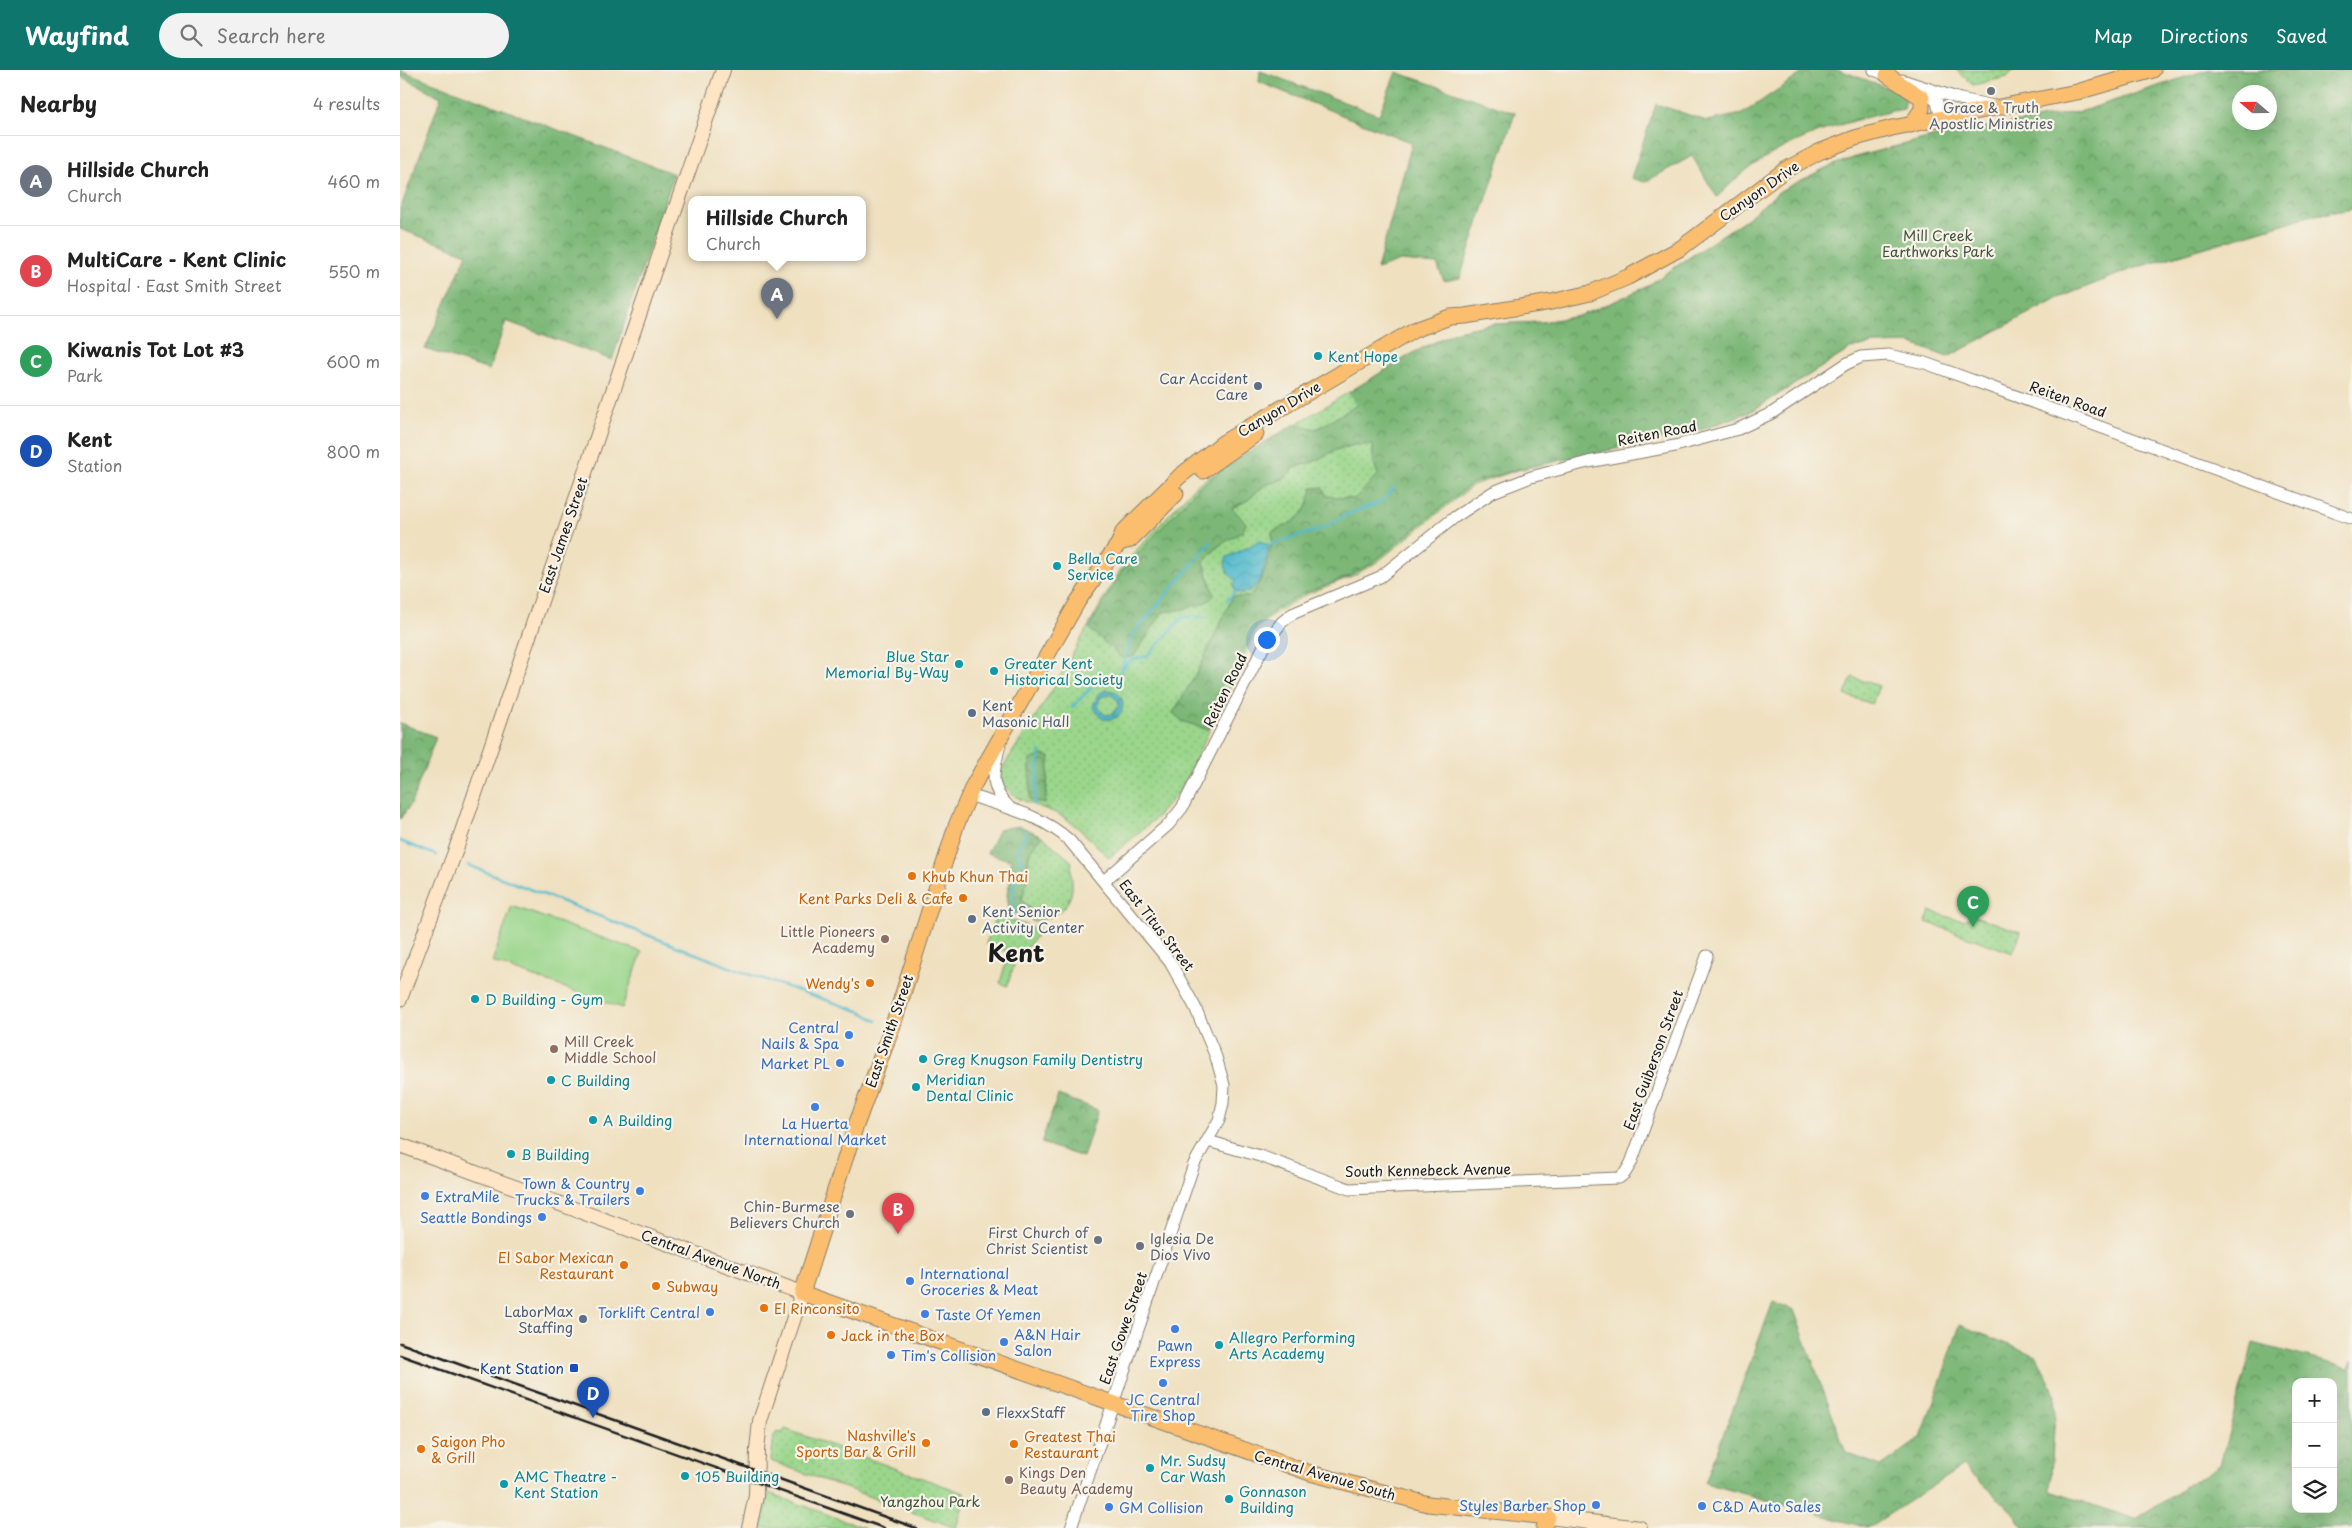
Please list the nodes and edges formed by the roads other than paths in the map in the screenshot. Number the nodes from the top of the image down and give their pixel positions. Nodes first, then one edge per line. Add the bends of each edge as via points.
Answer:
1 (723, 70) edge
2 (2153, 70) edge
3 (1880, 72) edge
4 (1902, 80) junction
5 (2003, 107) junction
6 (1942, 119) junction
7 (1911, 125) junction
8 (2352, 518) edge
9 (1078, 601) joint
10 (1002, 733) junction
11 (969, 795) junction
12 (1010, 809) junction
13 (1104, 881) junction
14 (1707, 956) dead end
15 (400, 999) edge
16 (1208, 1140) junction
17 (400, 1145) edge
18 (1625, 1173) joint
19 (802, 1293) junction
20 (1022, 1371) joint
21 (1113, 1404) junction
22 (1546, 1523) edge
23 (749, 1528) edge
24 (1071, 1528) edge
25 (1640, 1528) edge

1 - 15 main road, East James Street via 455,852
2 - 5 main road, Canyon Drive via 2078,92
3 - 4 street
3 - 7 main road via 1922,98 1922,109
4 - 5 street via 1960,99
4 - 6 street via 1933,96
5 - 6 main road, Canyon Drive
6 - 7 main road, Canyon Drive
7 - 9 main road, Canyon Drive via 1855,138 1802,161 1769,181 1681,248 1628,278 1590,293 1465,316 1452,326 1407,344 1234,448 1195,477 1130,540 1119,542
8 - 13 street, Reiten Road via 1925,363 1888,355 1861,358 1846,364 1772,413 1738,429 1675,446 1588,462 1531,477 1493,492 1455,517 1380,577 1292,614 1265,644 1182,808 1169,824
9 - 10 main road, East Smith Street
10 - 11 main road, East Smith Street
10 - 12 street via 994,784 999,797
11 - 12 street, East Titus Street
11 - 19 main road, East Smith Street
12 - 13 street, East Titus Street via 1033,816 1059,831
13 - 16 street, East Titus Street via 1170,962 1195,1007 1216,1057 1224,1085 1223,1103 1219,1120
14 - 18 street, East Guiberson Street
16 - 18 street, South Kennebeck Avenue via 1349,1189 1612,1179
16 - 21 street, East Gowe Street via 1194,1164
17 - 19 main road, Central Avenue North
19 - 20 main road, Central Avenue North
19 - 23 main road, East Smith Street via 760,1421 756,1496
20 - 21 main road, Central Avenue South
21 - 22 main road, Central Avenue South via 1361,1488 1428,1504
21 - 24 street, East Gowe Street
22 - 25 main road, Central Avenue South

